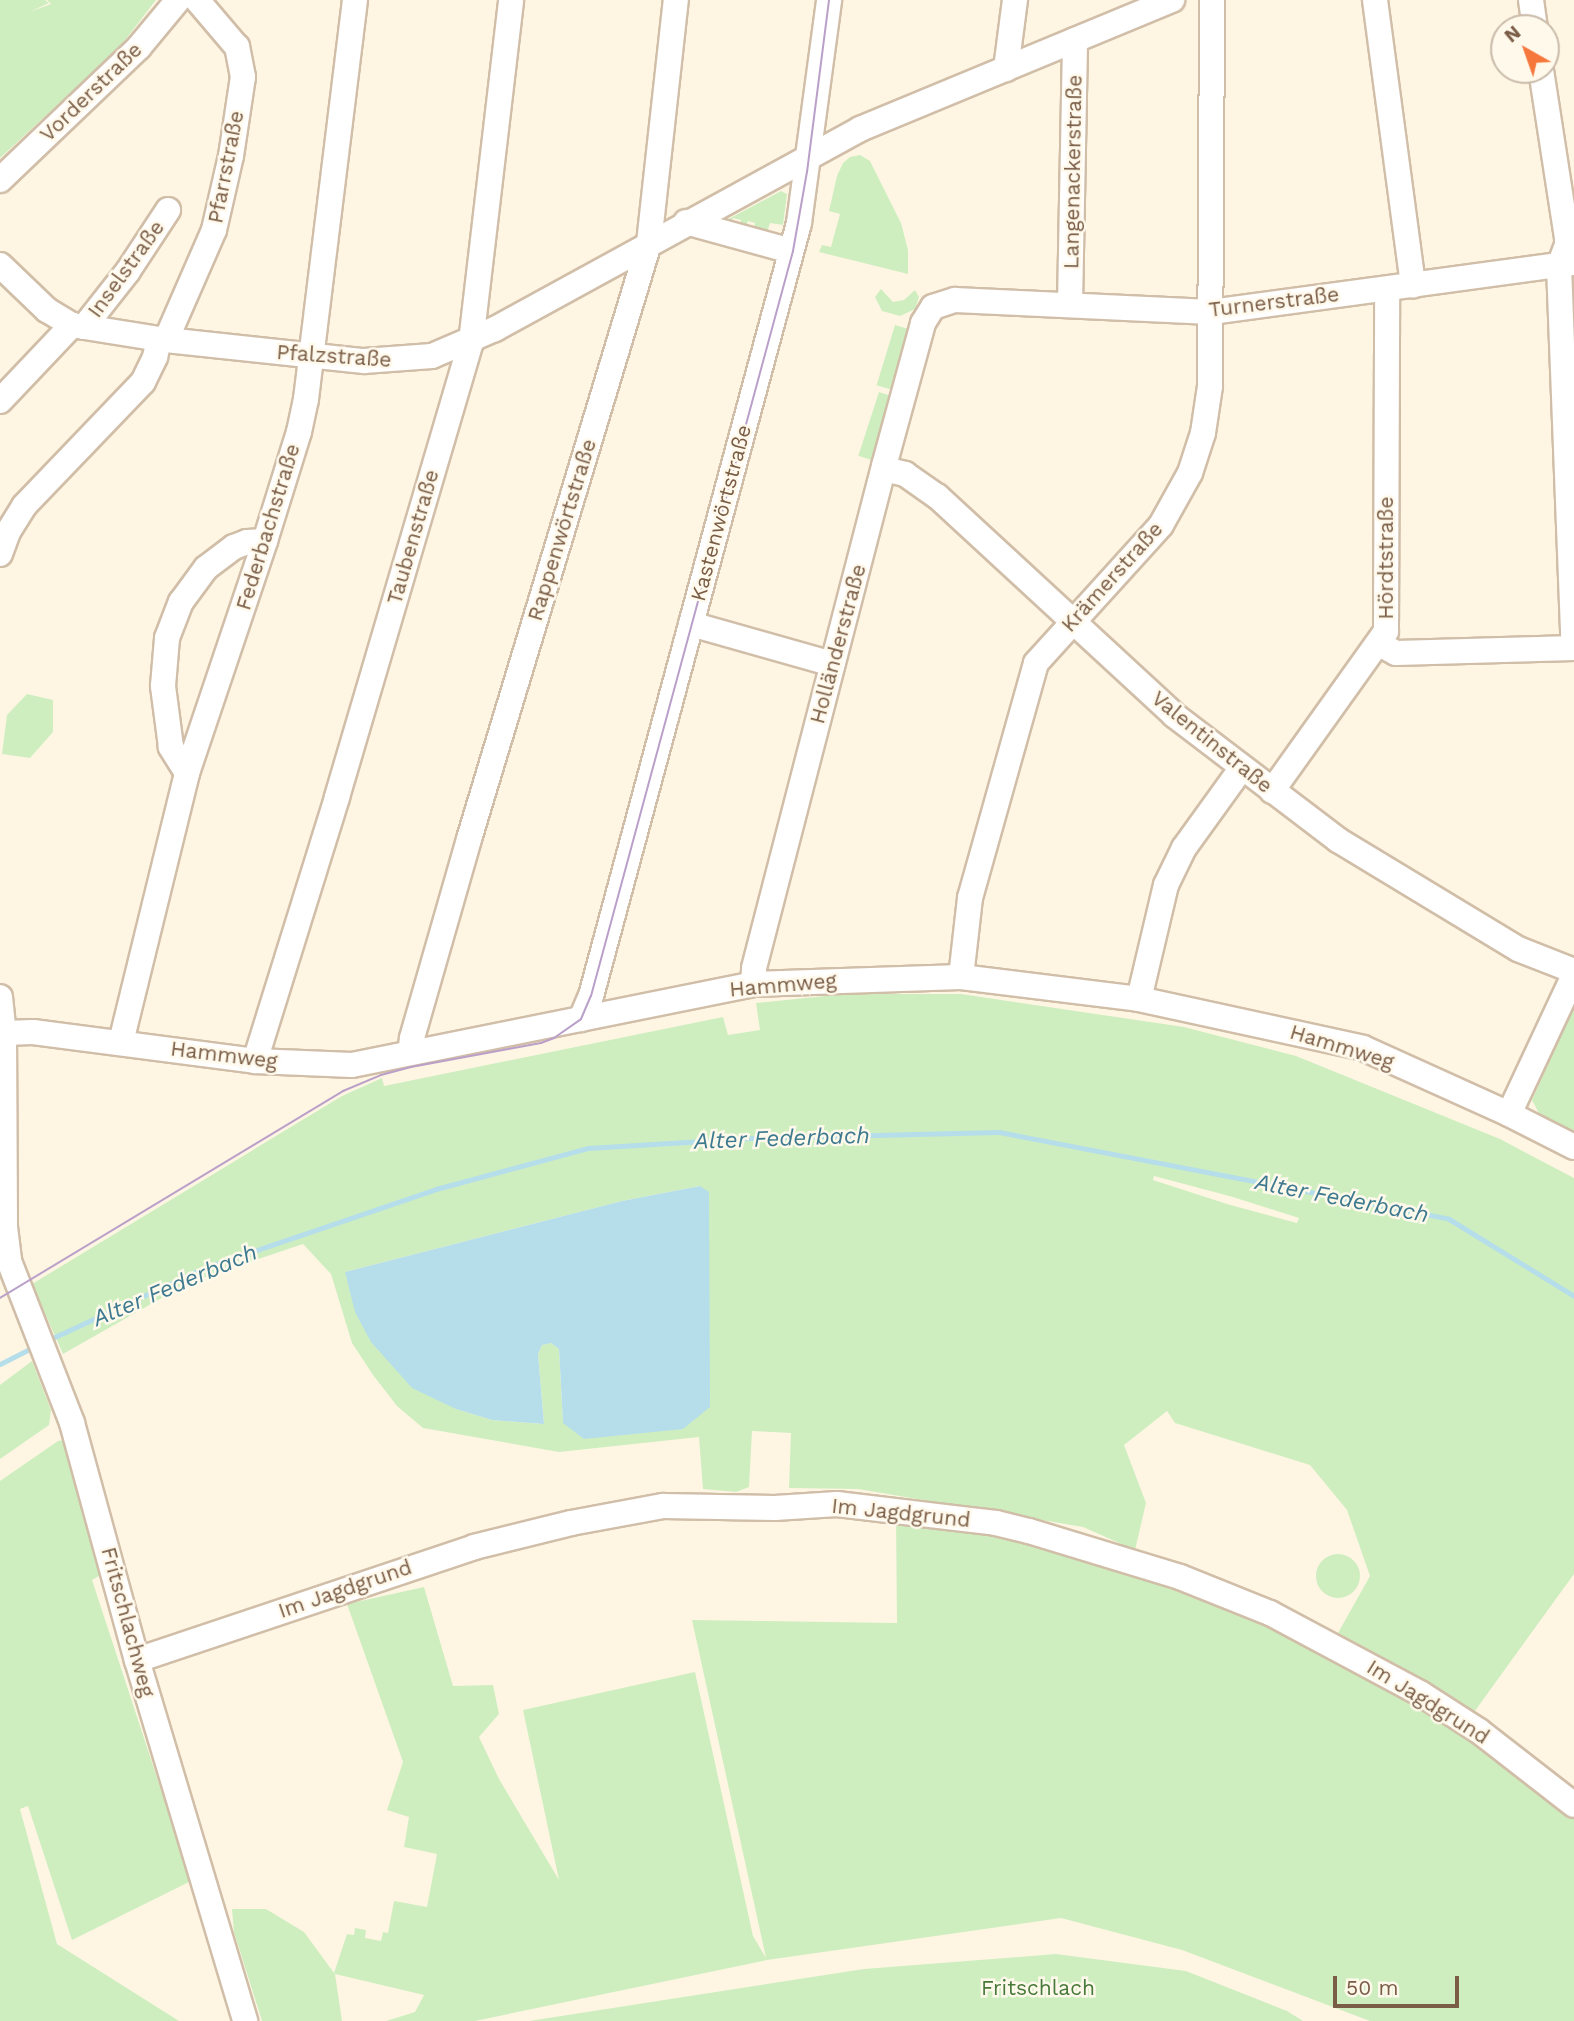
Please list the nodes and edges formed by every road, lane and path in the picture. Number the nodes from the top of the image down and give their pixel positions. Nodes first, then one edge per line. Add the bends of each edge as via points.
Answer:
1 (178, 0) edge
2 (197, 0) edge
3 (355, 0) edge
4 (511, 0) edge
5 (676, 0) edge
6 (828, 0) edge
7 (1015, 0) edge
8 (1172, 0) edge
9 (1212, 0) edge
10 (1375, 0) edge
11 (1075, 40) junction
12 (1006, 69) junction
13 (1543, 84) edge
14 (809, 155) junction
15 (0, 180) edge
16 (168, 210) dead end
17 (686, 222) junction
18 (649, 243) junction
19 (791, 251) junction
20 (1566, 264) edge
21 (0, 265) edge
22 (1413, 285) junction
23 (1387, 289) junction
24 (1070, 304) junction
25 (933, 307) joint
26 (1211, 312) junction
27 (78, 326) junction
28 (162, 340) junction
29 (471, 342) junction
30 (310, 356) junction
31 (0, 401) edge
32 (884, 469) junction
33 (265, 541) junction
34 (0, 554) edge
35 (1073, 619) junction
36 (691, 624) junction
37 (1379, 644) junction
38 (1574, 648) edge
39 (832, 664) junction
40 (1241, 769) junction
41 (187, 773) junction
42 (1272, 791) junction
43 (1574, 973) edge
44 (961, 976) junction
45 (753, 985) junction
46 (0, 997) edge
47 (1139, 999) junction
48 (581, 1019) junction
49 (4, 1033) junction
50 (121, 1042) junction
51 (410, 1054) junction
52 (255, 1061) junction
53 (1509, 1114) junction
54 (1574, 1147) edge
55 (3, 1227) edge
56 (137, 1660) junction
57 (1574, 1805) edge
58 (245, 2021) edge

1 - 15 street, Vorderstraße via 139,47
2 - 28 street, Pfarrstraße via 237,47 243,77 214,230
3 - 30 street, Federbachstraße
4 - 29 street, Taubenstraße
5 - 18 street, Rappenwörtstraße
6 - 14 street, Kastenwörtstraße
7 - 12 street
8 - 11 street, Pfalzstraße
9 - 26 street, Krämerstraße
10 - 22 street
11 - 12 street, Pfalzstraße
11 - 24 street, Langenackerstraße
12 - 14 street, Pfalzstraße
13 - 20 street via 1567,237
14 - 17 street, Pfalzstraße
14 - 19 street, Kastenwörtstraße
16 - 27 street, Inselstraße via 128,271
17 - 18 street, Pfalzstraße
17 - 19 street
18 - 29 street, Pfalzstraße
18 - 51 street, Rappenwörtstraße via 473,826
19 - 36 street, Kastenwörtstraße
20 - 22 street, Turnerstraße
20 - 38 street
21 - 27 street, Pfalzstraße via 47,310
22 - 23 street, Turnerstraße
23 - 26 street, Turnerstraße
23 - 37 street, Hördtstraße via 1385,631
24 - 25 street, Turnerstraße via 955,300
24 - 26 street, Turnerstraße
25 - 32 street, Holländerstraße via 922,326
26 - 35 street, Krämerstraße via 1208,411 1190,473 1150,539
27 - 28 street, Pfalzstraße
27 - 31 street, Inselstraße
28 - 30 street, Pfalzstraße
28 - 34 street, Pfarrstraße via 143,382 24,506
29 - 30 street, Pfalzstraße via 419,359 364,361
29 - 52 street, Taubenstraße
30 - 33 street, Federbachstraße via 299,432
32 - 35 street, Valentinstraße via 905,474 928,488
32 - 39 street, Holländerstraße
33 - 41 street, Federbachstraße
33 - 41 street via 234,547 206,568 181,602 167,638 163,686 172,747
35 - 40 street, Valentinstraße via 1174,715
35 - 44 street, Krämerstraße via 1034,669 970,898
36 - 39 street
36 - 48 street, Kastenwörtstraße
37 - 38 street via 1396,653
37 - 42 street, Hördtstraße
39 - 45 street, Holländerstraße
40 - 42 street, Valentinstraße
40 - 47 street via 1184,848 1171,875 1157,913
41 - 50 street, Federbachstraße
42 - 43 street, Valentinstraße via 1338,840 1518,949
43 - 53 street
44 - 45 street, Hammweg
44 - 47 street, Hammweg
45 - 48 street, Hammweg
46 - 49 street
47 - 53 street, Hammweg via 1363,1048
48 - 51 street, Hammweg
49 - 50 street, Hammweg
49 - 55 street
50 - 52 street, Hammweg
51 - 52 street, Hammweg via 352,1065
53 - 54 street, Hammweg
55 - 56 street, Fritschlachweg via 9,1261 72,1423
56 - 57 street, Im Jagdgrund via 465,1549 571,1523 663,1506 861,1506 1029,1531 1180,1577 1270,1613 1420,1693 1479,1731
56 - 58 street, Fritschlachweg

